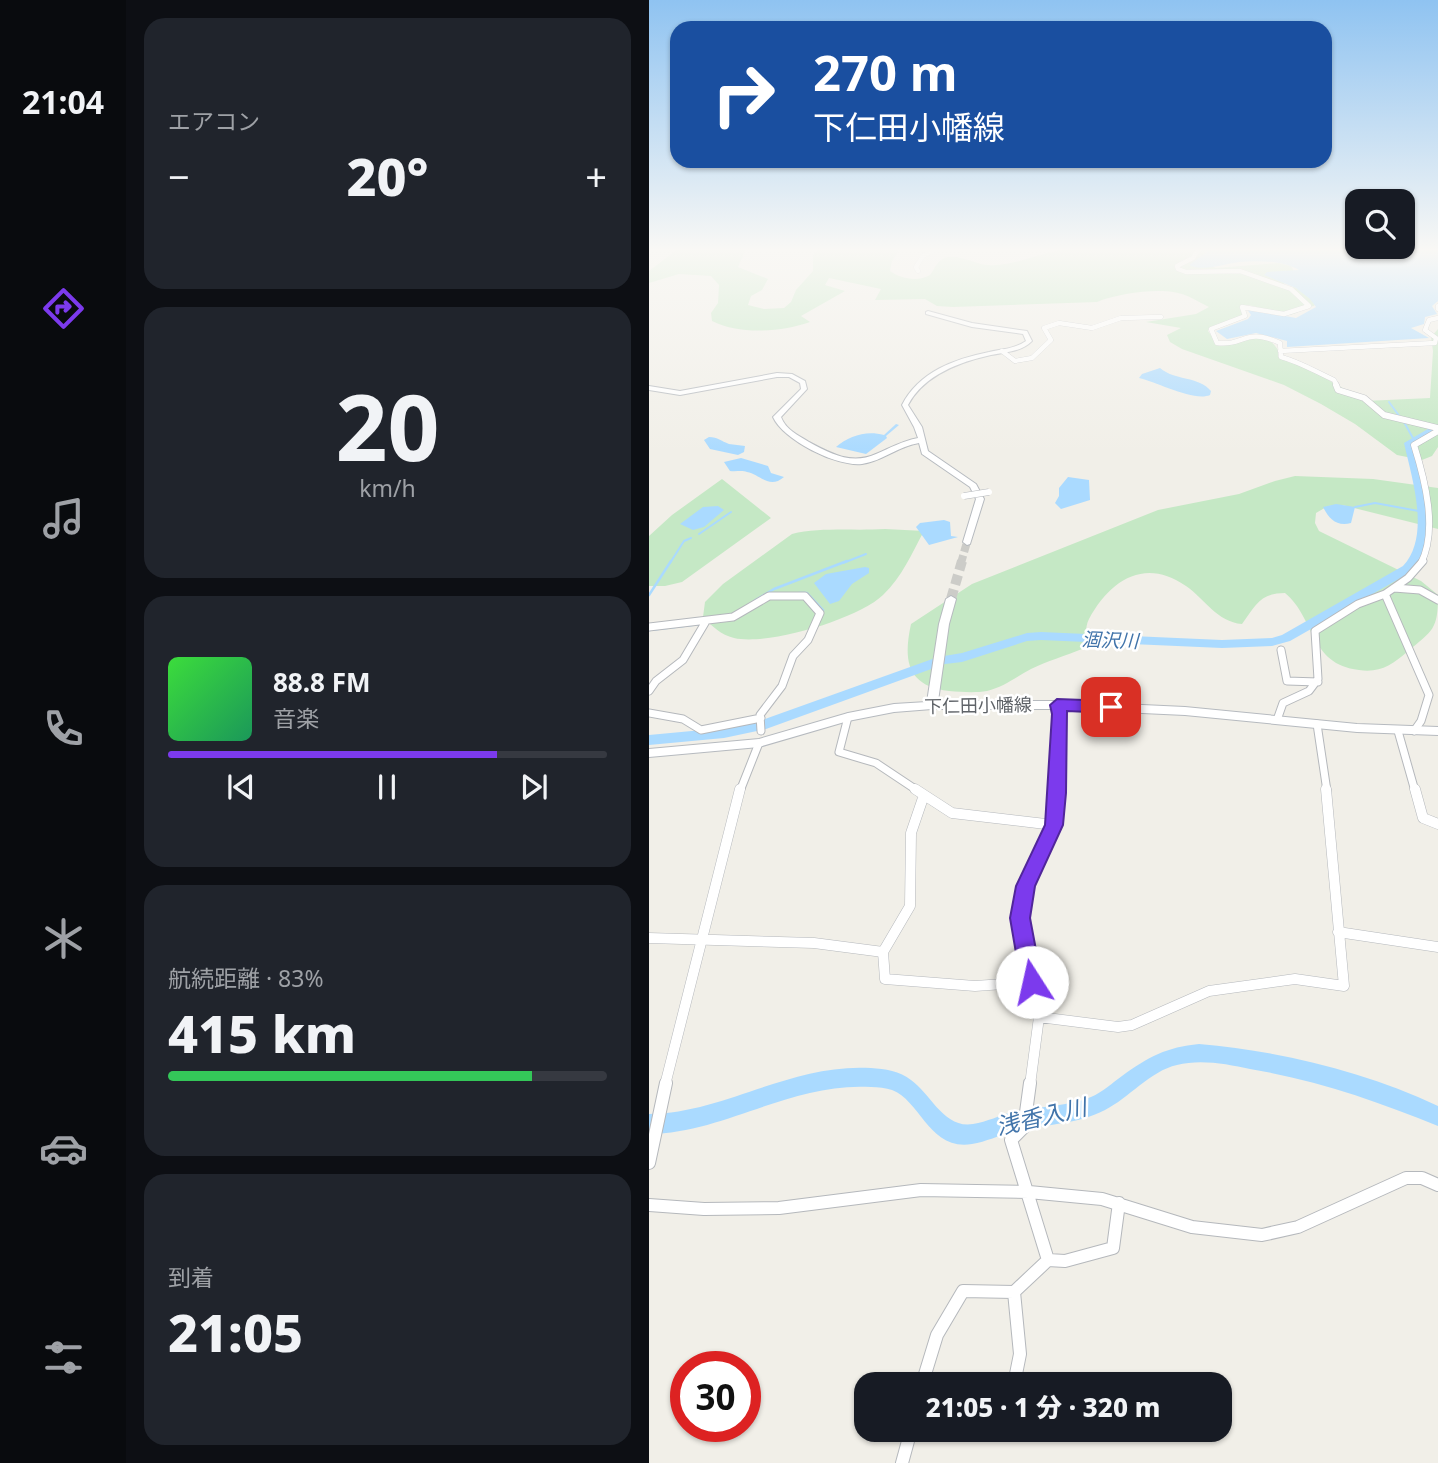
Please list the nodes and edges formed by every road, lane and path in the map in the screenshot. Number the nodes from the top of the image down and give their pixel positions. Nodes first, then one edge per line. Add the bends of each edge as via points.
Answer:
1 (944, 317) edge
2 (1150, 317) edge
3 (1242, 317) edge
4 (1438, 318) edge
5 (1002, 351) junction
6 (1280, 351) junction
7 (649, 388) edge
8 (1438, 429) edge
9 (922, 440) junction
10 (990, 492) dead end
11 (964, 496) dead end
12 (967, 542) tunnel mouth
13 (1393, 588) junction
14 (1385, 594) junction
15 (951, 599) tunnel mouth
16 (1438, 600) edge
17 (705, 622) junction
18 (649, 627) edge
19 (1281, 650) dead end
20 (1318, 682) junction
21 (649, 691) edge
22 (932, 705) junction
23 (1057, 705) junction
24 (649, 713) edge
25 (848, 717) junction
26 (1277, 720) junction
27 (761, 723) junction
28 (1317, 724) junction
29 (1398, 731) junction
30 (1414, 731) junction
31 (1438, 731) edge
32 (759, 743) junction
33 (649, 753) edge
34 (924, 796) junction
35 (1438, 824) edge
36 (1054, 825) junction
37 (1338, 932) junction
38 (649, 938) edge
39 (701, 939) junction
40 (1438, 947) edge
41 (883, 952) junction
42 (1032, 982) junction
43 (1039, 1017) junction
44 (649, 1163) edge
45 (1438, 1185) edge
46 (1029, 1192) junction
47 (1119, 1203) junction
48 (649, 1205) edge
49 (1048, 1261) junction
50 (1014, 1292) junction
51 (925, 1372) edge
52 (1016, 1372) edge
53 (908, 1442) edge
54 (902, 1463) edge

1 - 5 street via 1025,332 1029,341
2 - 5 street via 1121,318 1092,328 1050,324 1044,328 1051,341 1032,358 1015,360
3 - 6 street via 1210,331 1220,345 1256,335 1280,343
4 - 6 street via 1429,320 1425,330 1436,338 1435,343
5 - 9 street via 964,360 915,390 905,405
6 - 8 street via 1281,358 1301,362 1334,380 1338,390 1364,398 1384,415
7 - 9 street via 680,393 790,375 803,382 804,389 777,417 779,423 823,454 864,461 900,443
8 - 13 street via 1414,444 1429,501 1430,547 1420,566
9 - 12 street via 925,452 973,486 980,499
10 - 11 street, bridge
13 - 14 street
13 - 16 street via 1420,590
14 - 20 street via 1358,604 1315,631
14 - 30 street via 1429,695
15 - 22 street
17 - 18 street
17 - 21 street via 683,660
17 - 27 street via 733,617 769,596 805,596 819,611 782,686 767,703
19 - 20 street via 1287,681
20 - 26 street via 1283,703
22 - 23 street, 下仁田小幡線
22 - 25 street, 下仁田小幡線
23 - 26 street, 下仁田小幡線
23 - 36 street
24 - 27 street via 683,718 701,730
25 - 32 street, 下仁田小幡線
25 - 34 street via 839,752 876,763
26 - 28 street, 下仁田小幡線
27 - 32 street
28 - 29 street, 下仁田小幡線
28 - 37 street via 1330,809
29 - 30 street, 下仁田小幡線
29 - 35 street via 1423,818
30 - 31 street, 下仁田小幡線
32 - 33 street, 下仁田小幡線
32 - 39 street via 743,779
34 - 36 street via 952,813
34 - 41 street via 911,833 910,906
36 - 42 street via 1026,886 1020,918
37 - 40 street
37 - 43 street via 1344,986 1295,979 1209,991 1132,1025 1117,1027
38 - 39 street
39 - 41 street via 814,943
39 - 44 street
41 - 42 street via 885,979 975,986
42 - 43 street
43 - 46 street via 1024,1127 1011,1140
45 - 47 street via 1406,1178 1298,1227 1262,1235 1192,1227
46 - 47 street
46 - 48 street via 921,1190 779,1208
46 - 49 street
47 - 49 street via 1113,1248
49 - 50 street
50 - 51 street via 963,1291 947,1310
50 - 52 street via 1020,1354
53 - 54 street

